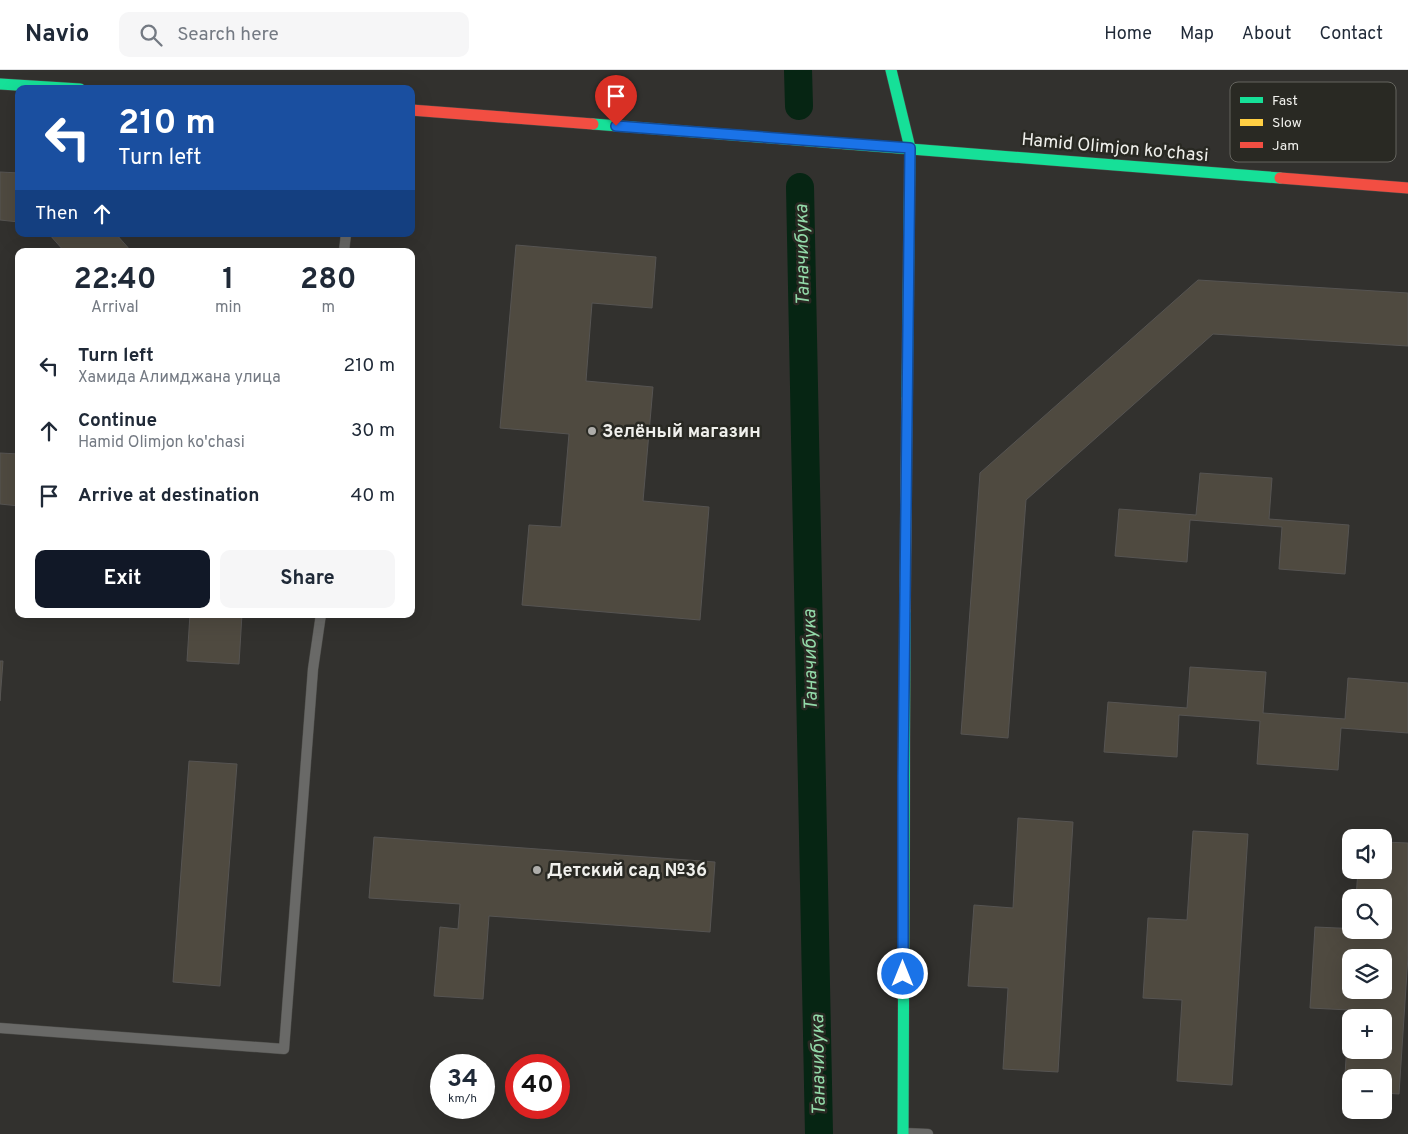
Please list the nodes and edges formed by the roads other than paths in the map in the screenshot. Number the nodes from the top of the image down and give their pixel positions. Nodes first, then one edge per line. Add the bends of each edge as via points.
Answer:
1 (891, 70) edge
2 (0, 84) edge
3 (16, 85) edge
4 (415, 110) edge
5 (910, 148) junction
6 (1408, 188) edge
7 (320, 618) edge
8 (0, 1028) edge
9 (903, 1134) edge
10 (928, 1134) edge

1 - 5 street
2 - 3 street
4 - 5 street, Hamid Olimjon ko'chasi
5 - 6 street, Hamid Olimjon ko'chasi
5 - 9 street via 903,776
7 - 8 lane via 313,670 284,1049
9 - 10 lane

